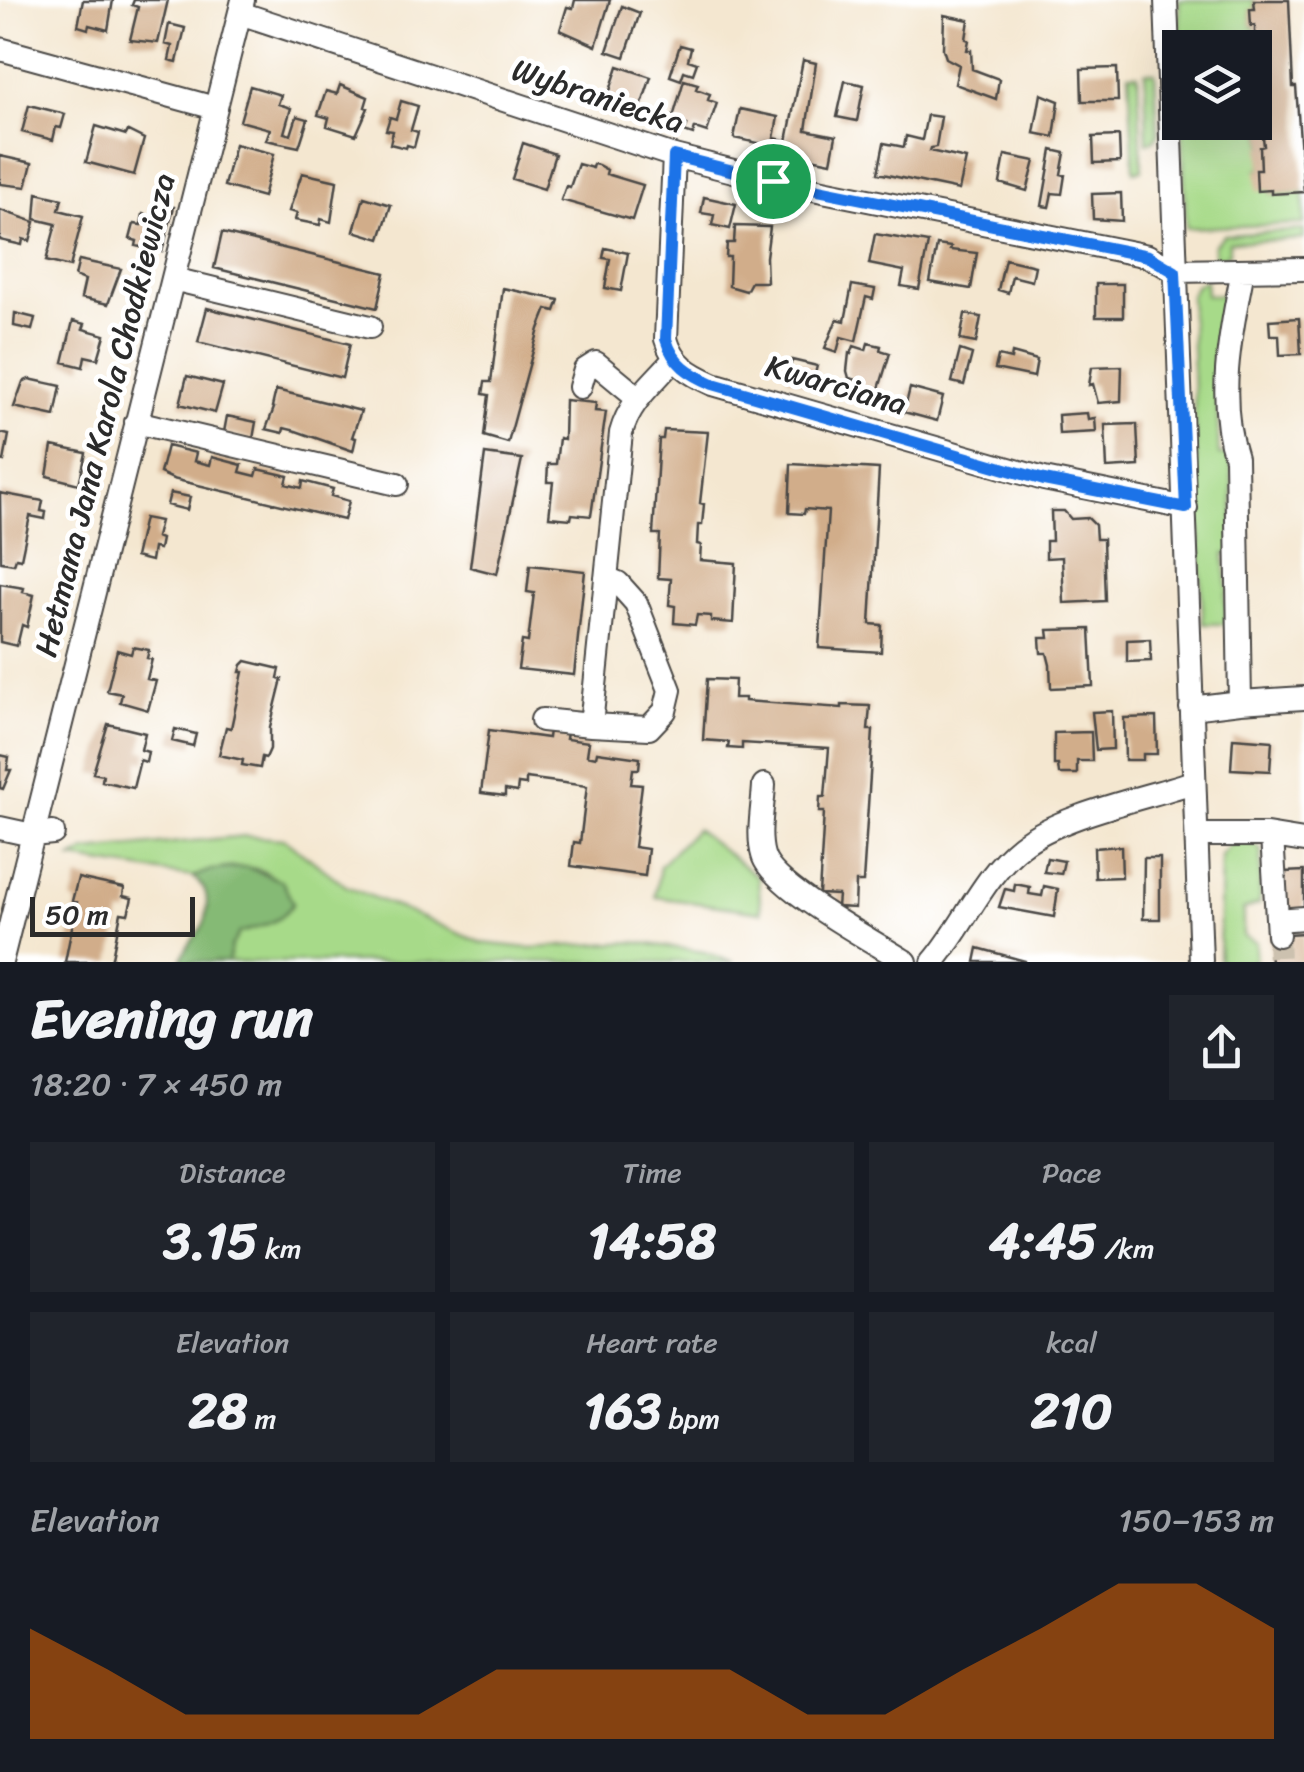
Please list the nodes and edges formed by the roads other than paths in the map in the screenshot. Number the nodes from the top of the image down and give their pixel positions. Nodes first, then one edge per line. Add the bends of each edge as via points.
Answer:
1 (1166, 0) edge
2 (241, 6) edge
3 (0, 50) edge
4 (215, 108) junction
5 (674, 156) junction
6 (1304, 269) edge
7 (1244, 270) junction
8 (1175, 272) junction
9 (173, 279) junction
10 (370, 327) dead end
11 (674, 359) junction
12 (580, 387) dead end
13 (637, 397) junction
14 (136, 422) junction
15 (397, 484) dead end
16 (1186, 508) junction
17 (606, 578) junction
18 (1304, 698) edge
19 (1240, 702) junction
20 (1191, 708) junction
21 (542, 720) dead end
22 (591, 726) junction
23 (1194, 782) junction
24 (764, 784) dead end
25 (0, 828) edge
26 (43, 834) junction
27 (1197, 835) junction
28 (1272, 836) junction
29 (1304, 842) edge
30 (1304, 918) edge
31 (1, 962) edge
32 (906, 962) edge
33 (933, 962) edge
34 (1202, 962) edge

1 - 8 street
2 - 4 street, Hetmana Jana Karola Chodkiewicza
2 - 5 street, Wybraniecka
3 - 4 street
4 - 9 street, Hetmana Jana Karola Chodkiewicza
5 - 8 street, Wybraniecka via 1148,256
5 - 11 street via 666,339
6 - 7 street
7 - 8 street
7 - 19 street via 1227,350 1229,439 1236,458
8 - 16 street
9 - 10 street
9 - 14 street, Hetmana Jana Karola Chodkiewicza
11 - 13 street
11 - 16 street, Kwarciana via 713,384 774,402 1044,480
12 - 13 street via 596,363
13 - 17 street via 622,432
14 - 15 street
14 - 26 street, Hetmana Jana Karola Chodkiewicza
16 - 20 street
17 - 22 street
17 - 22 street via 636,603 670,690 665,710 649,728
18 - 19 street
19 - 20 street
20 - 23 street
21 - 22 street
23 - 27 street
23 - 33 street via 1058,826 1020,846
24 - 32 street via 761,844 767,865 788,887
25 - 26 street
26 - 31 street, Hetmana Jana Karola Chodkiewicza
27 - 28 street
27 - 34 street
28 - 29 street
28 - 30 street via 1277,927

